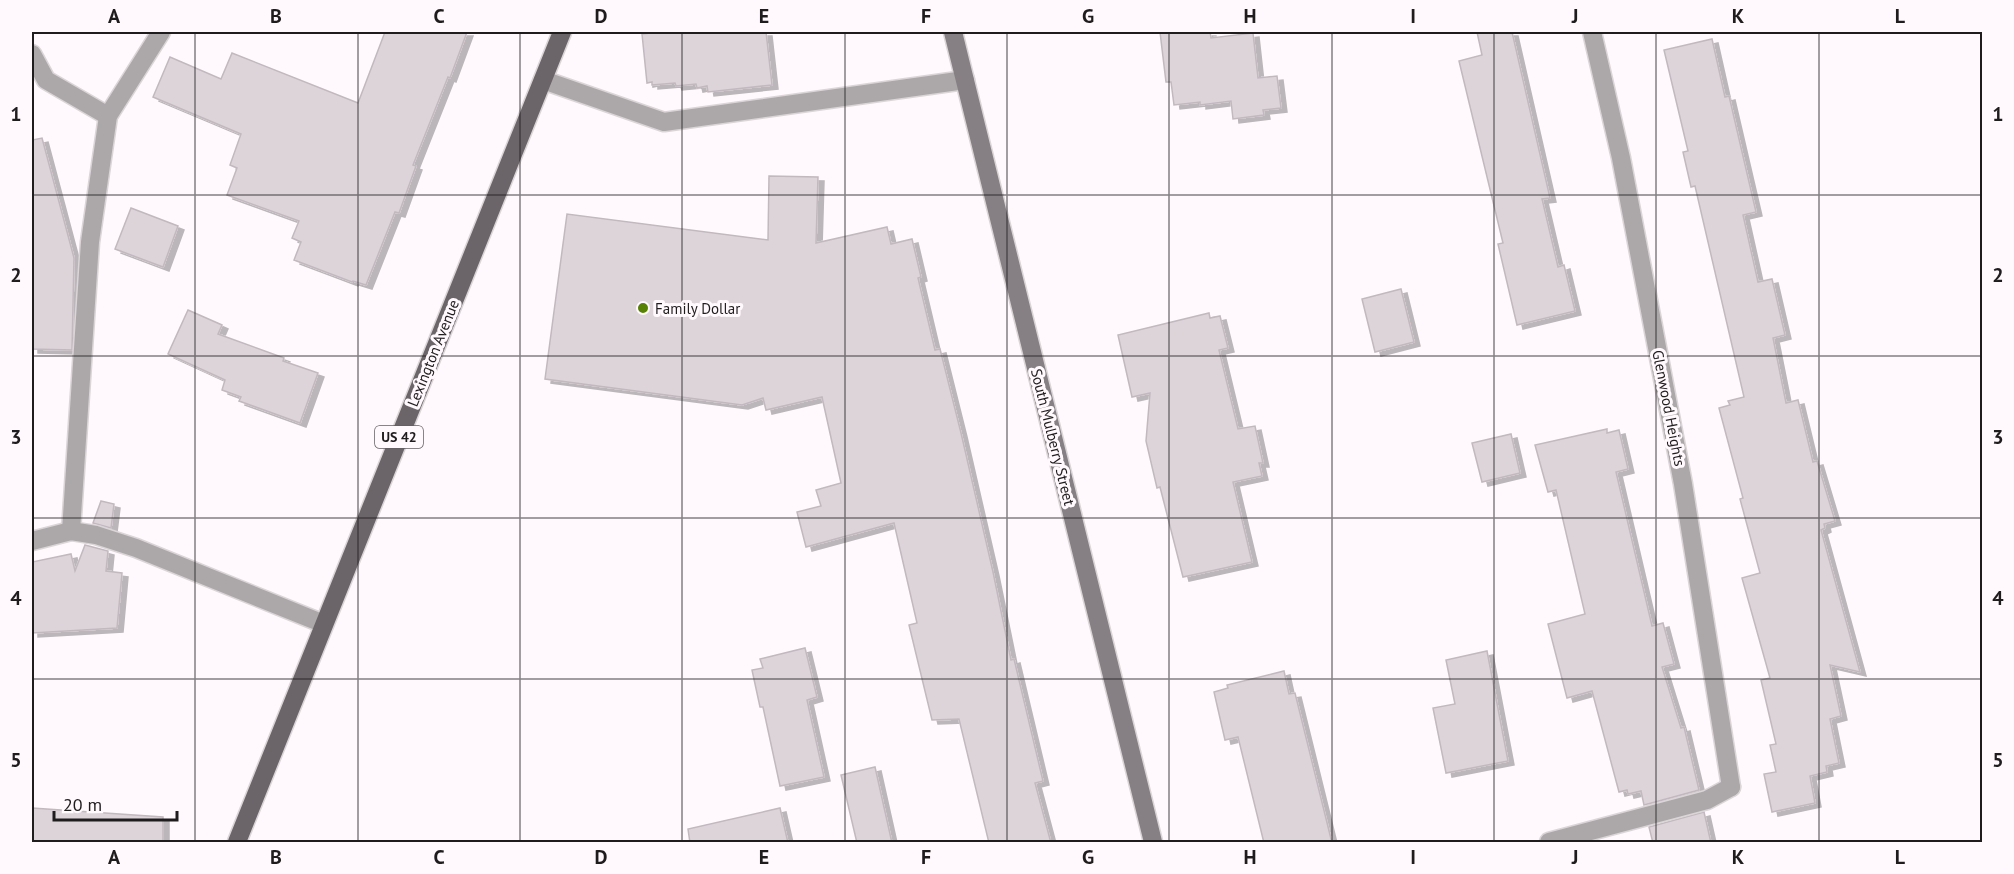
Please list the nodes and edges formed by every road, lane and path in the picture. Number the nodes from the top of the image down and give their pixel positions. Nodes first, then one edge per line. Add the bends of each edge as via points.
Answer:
1 (161, 32) edge
2 (562, 32) edge
3 (952, 32) edge
4 (1592, 32) edge
5 (32, 54) edge
6 (543, 80) junction
7 (965, 80) junction
8 (108, 116) junction
9 (71, 531) junction
10 (32, 541) edge
11 (324, 624) junction
12 (237, 843) edge
13 (1153, 843) edge
14 (1549, 843) edge

1 - 8 street
2 - 6 main road, Lexington Avenue / US 42
3 - 7 street, South Mulberry Street
4 - 14 street, Glenwood Heights via 1621,158 1683,484 1731,787 1707,800
5 - 8 street via 46,80
6 - 7 street via 664,123
6 - 11 main road, Lexington Avenue / US 42
7 - 13 street, South Mulberry Street
8 - 9 street via 90,242
9 - 10 street
9 - 11 street via 136,548
11 - 12 main road, Lexington Avenue / US 42

